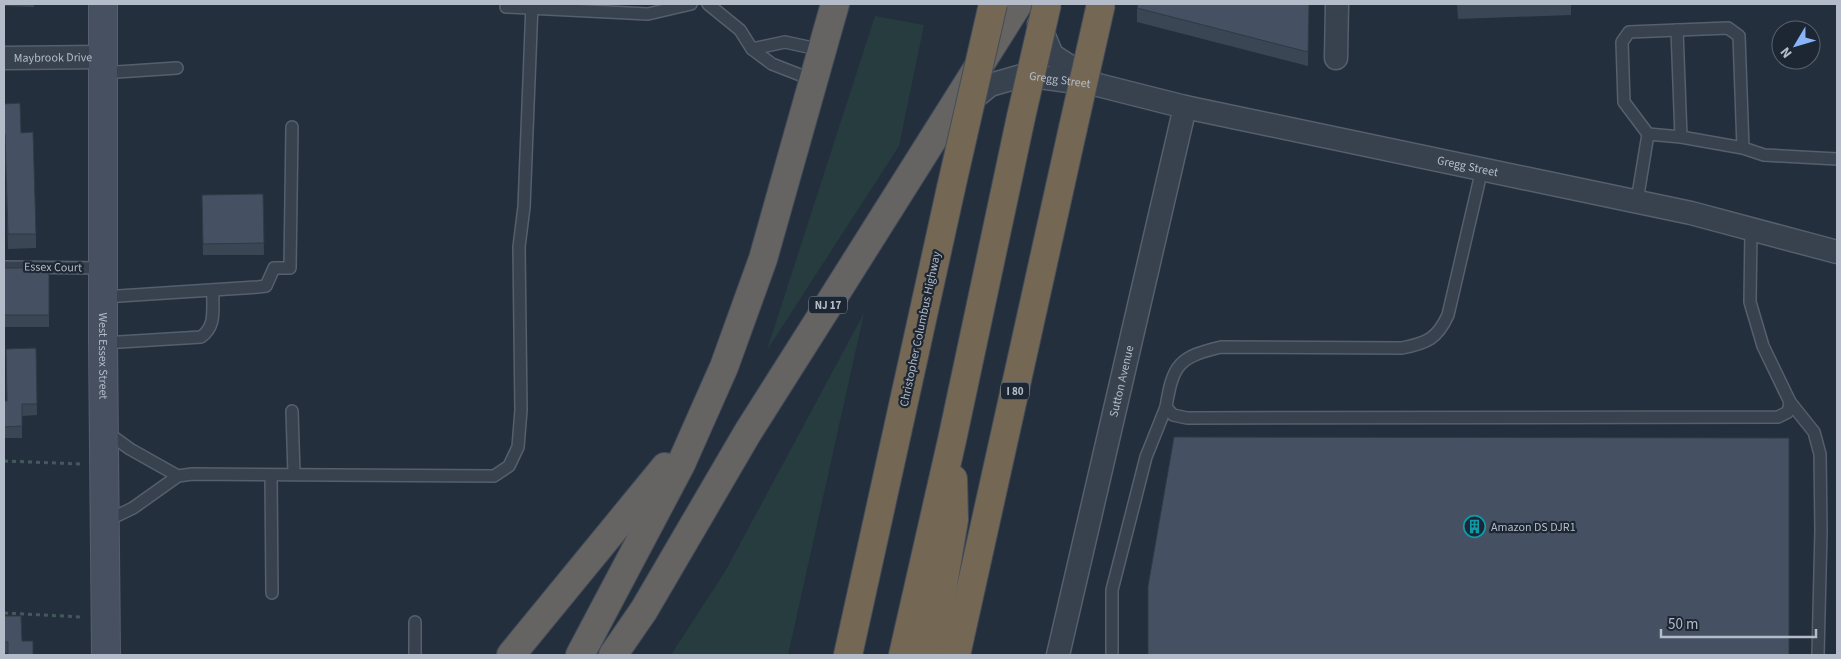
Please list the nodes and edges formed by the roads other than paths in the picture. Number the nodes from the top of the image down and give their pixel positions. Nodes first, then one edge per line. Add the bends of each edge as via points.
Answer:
1 (103, 4) edge
2 (691, 4) edge
3 (708, 4) edge
4 (835, 4) edge
5 (993, 4) edge
6 (1018, 4) edge
7 (1035, 4) edge
8 (1047, 4) edge
9 (1101, 4) edge
10 (1337, 4) edge
11 (532, 6) edge
12 (506, 8) dead end
13 (1677, 30) junction
14 (752, 49) junction
15 (822, 50) junction
16 (4, 58) edge
17 (1336, 58) dead end
18 (102, 65) junction
19 (177, 68) dead end
20 (813, 80) junction
21 (1098, 85) junction
22 (1185, 107) junction
23 (945, 120) junction
24 (292, 127) dead end
25 (1648, 134) junction
26 (1681, 137) junction
27 (1743, 148) junction
28 (1837, 159) edge
29 (1482, 169) junction
30 (1636, 201) junction
31 (1751, 229) junction
32 (1837, 252) edge
33 (4, 267) edge
34 (103, 268) junction
35 (212, 290) junction
36 (103, 297) junction
37 (103, 343) junction
38 (1790, 402) junction
39 (1166, 407) junction
40 (292, 411) dead end
41 (696, 429) junction
42 (104, 430) junction
43 (952, 440) junction
44 (294, 474) junction
45 (271, 475) junction
46 (178, 476) junction
47 (104, 522) junction
48 (272, 592) dead end
49 (415, 622) dead end
50 (106, 655) edge
51 (415, 655) edge
52 (512, 655) edge
53 (580, 655) edge
54 (613, 655) edge
55 (848, 655) edge
56 (903, 655) edge
57 (931, 655) edge
58 (956, 655) edge
59 (1058, 655) edge
60 (1112, 655) edge
61 (1818, 655) edge

1 - 18 main road, West Essex Street
2 - 11 lane via 648,14
3 - 14 lane via 740,30
4 - 15 highway
5 - 55 highway, Christopher Columbus Highway, bridge
6 - 23 highway, NJ 17
7 - 21 street, Gregg Street via 1037,19 1052,55
8 - 43 highway, bridge
9 - 58 highway, I 80, bridge
10 - 17 street
11 - 12 lane
11 - 44 lane via 524,212 519,247 521,410 518,447 509,466 494,476
13 - 25 lane via 1629,32 1622,42 1624,102
13 - 26 lane
13 - 27 lane via 1728,28 1738,36
14 - 15 lane via 785,42
14 - 20 lane via 772,64
15 - 20 highway
16 - 18 street, Maybrook Drive
18 - 19 lane
18 - 34 main road, West Essex Street
20 - 41 highway via 763,259 724,367
21 - 22 street, Gregg Street
21 - 23 street, Gregg Street via 1025,75 990,85
22 - 29 street, Gregg Street
22 - 59 street, Sutton Avenue
23 - 54 highway, NJ 17 via 748,432 644,610
24 - 35 lane via 290,268 274,268 266,286
25 - 26 lane
25 - 30 lane
26 - 27 lane
27 - 28 lane via 1764,155
29 - 30 street, Gregg Street
29 - 39 lane via 1448,315 1431,339 1402,348 1222,347 1202,352 1175,369
30 - 31 street, Gregg Street
31 - 32 street, Gregg Street
31 - 38 lane via 1750,302 1764,346
33 - 34 lane, Essex Court
34 - 36 main road, West Essex Street
35 - 36 lane
35 - 37 lane via 212,324 201,337
36 - 37 main road, West Essex Street
37 - 42 main road, West Essex Street
38 - 39 lane via 1788,412 1778,417 1187,418 1173,415
38 - 61 lane via 1814,432 1820,454
39 - 60 lane via 1146,457 1112,590
40 - 44 lane
41 - 52 highway
41 - 53 highway via 681,464
42 - 46 lane
42 - 47 main road, West Essex Street
43 - 56 highway
43 - 57 highway via 954,520
44 - 45 lane
45 - 46 lane
45 - 48 lane
46 - 47 lane via 132,508
47 - 50 main road, West Essex Street
49 - 51 lane

